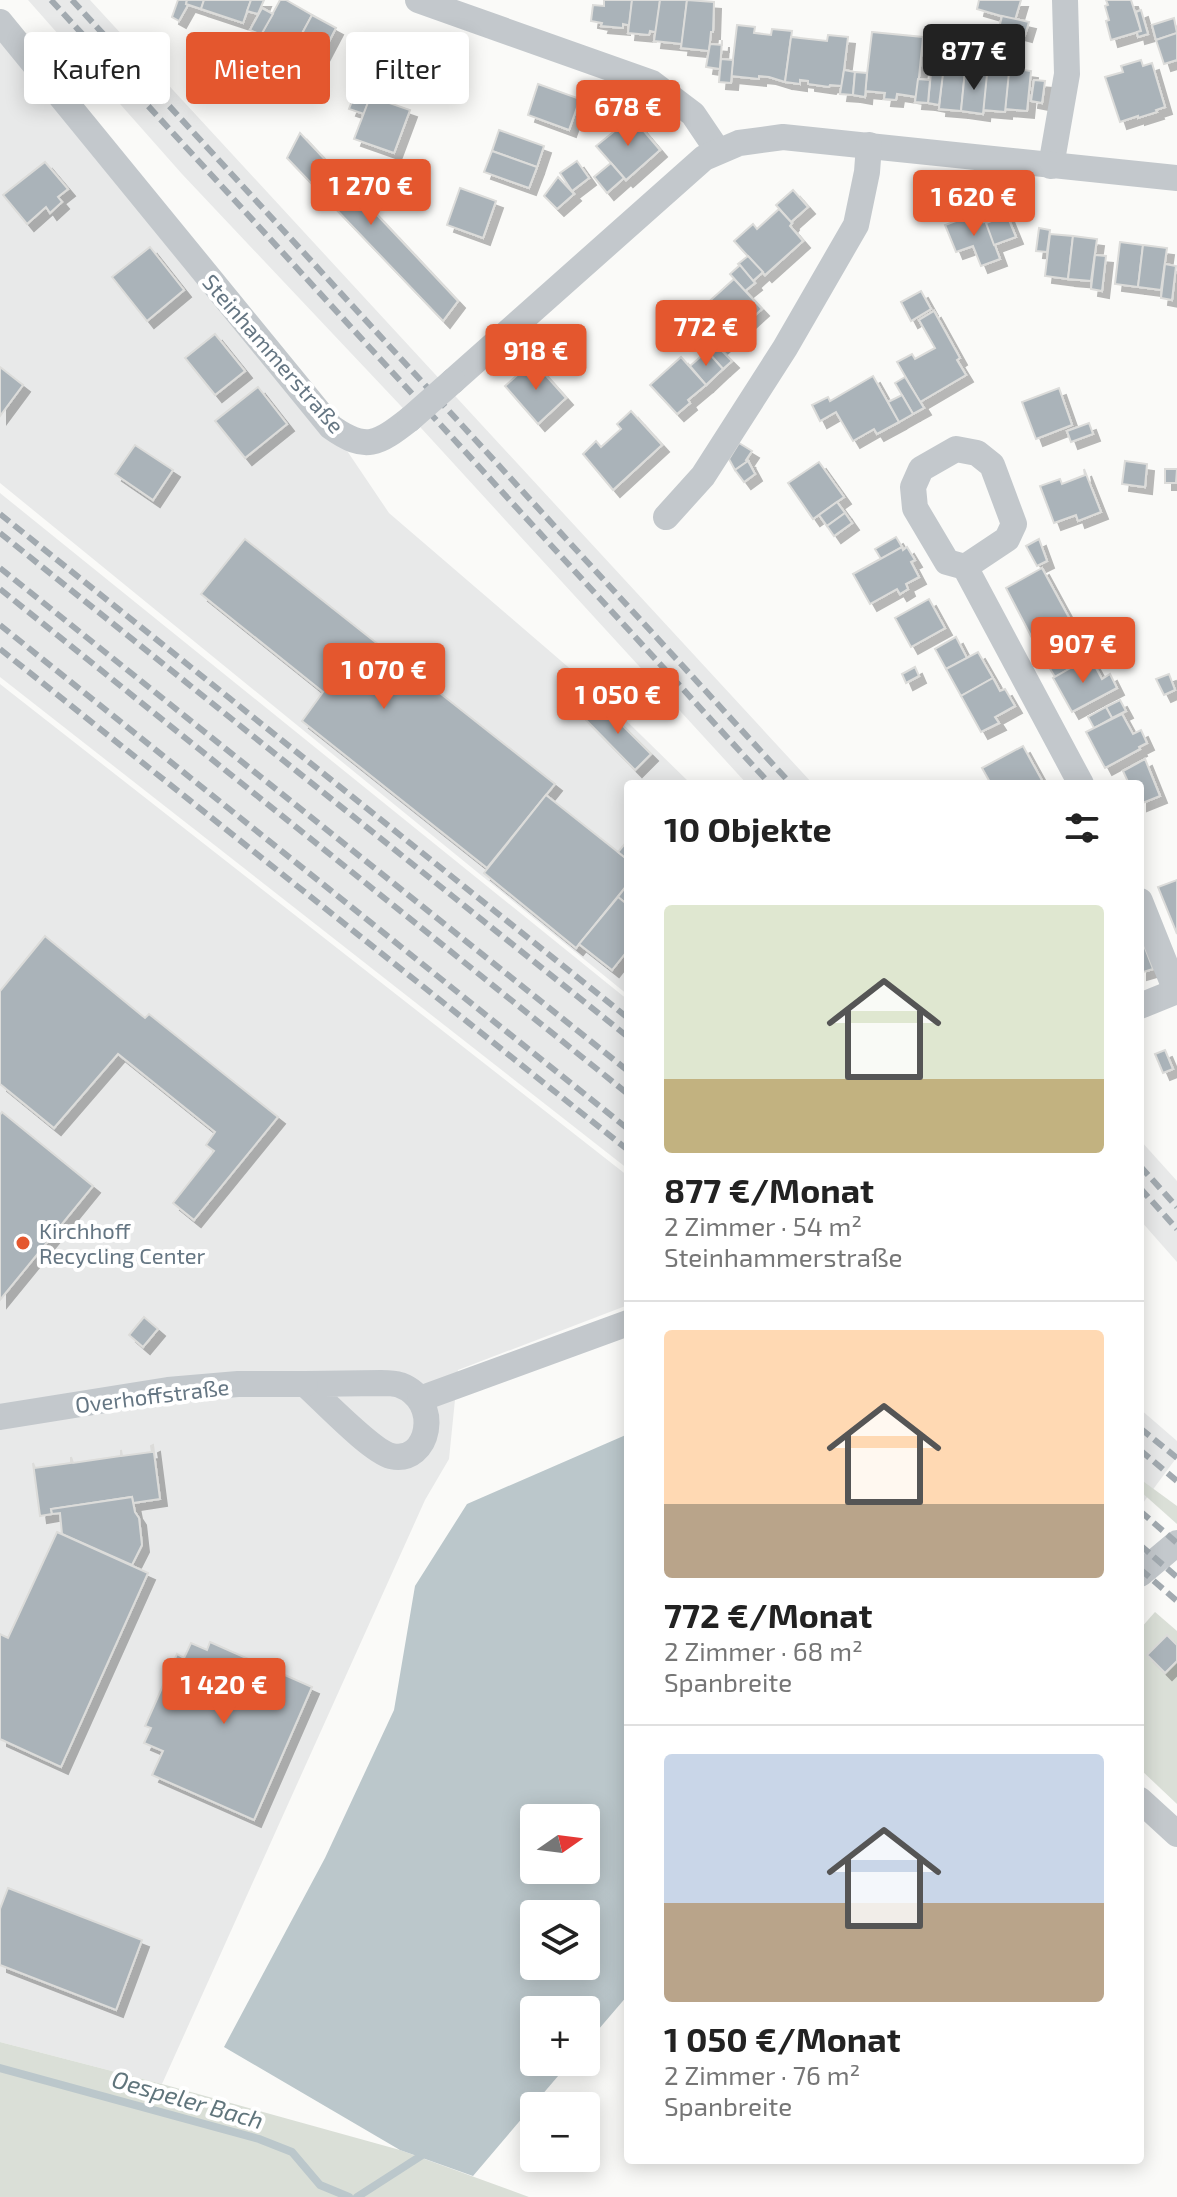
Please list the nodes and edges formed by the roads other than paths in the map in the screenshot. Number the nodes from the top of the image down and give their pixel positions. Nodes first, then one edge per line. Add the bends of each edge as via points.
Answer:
1 (418, 0) edge
2 (1065, 0) edge
3 (0, 22) edge
4 (869, 145) junction
5 (718, 151) junction
6 (1051, 166) junction
7 (1177, 178) edge
8 (666, 517) dead end
9 (965, 567) junction
10 (1079, 780) edge
11 (1144, 911) edge
12 (1177, 991) edge
13 (1144, 1004) edge
14 (624, 1324) edge
15 (305, 1384) junction
16 (420, 1399) junction
17 (0, 1417) edge
18 (1177, 1543) edge
19 (1144, 1571) edge
20 (1144, 1804) edge
21 (1177, 1834) edge

1 - 5 street via 652,83 693,114
2 - 6 street via 1067,74
3 - 5 street, Steinhammerstraße, bridge via 331,427 362,443 379,440 410,419
4 - 5 street, Steinhammerstraße via 783,137
4 - 6 street, Steinhammerstraße
4 - 8 street via 856,225 703,476
6 - 7 street, Steinhammerstraße
9 - 9 street via 1007,539 1014,524 992,465 977,453 956,449 921,469 913,487 915,508 947,562
9 - 10 street
11 - 12 street
12 - 13 street
14 - 16 street
15 - 16 street, Overhoffstraße via 400,1385
15 - 16 street via 371,1445 392,1456 419,1448 427,1422
15 - 17 street, Overhoffstraße via 168,1390
18 - 19 street
20 - 21 street

